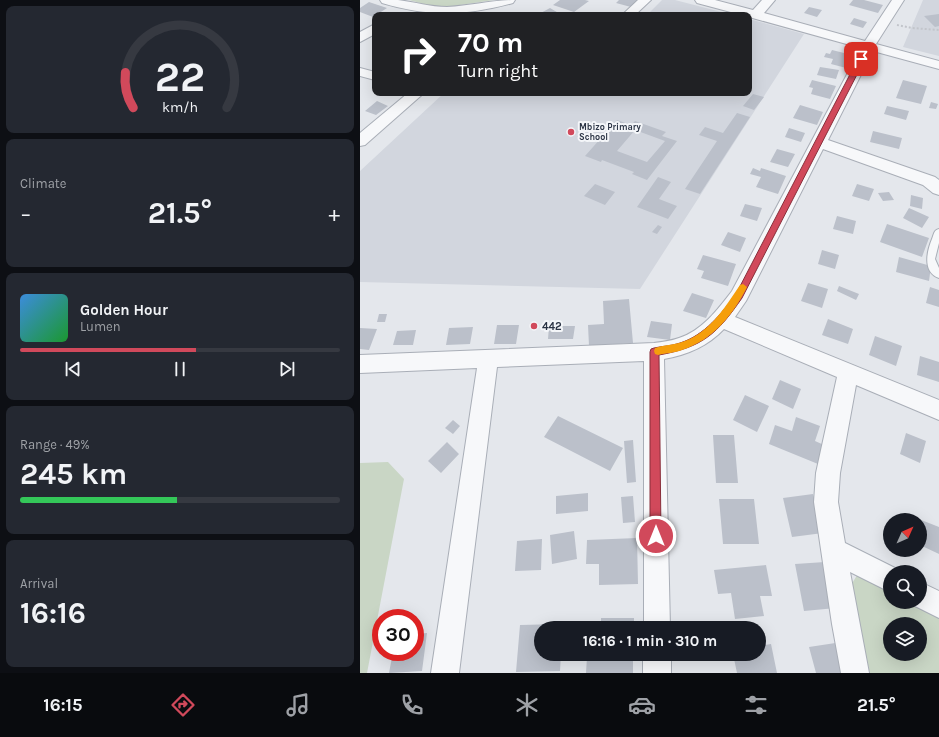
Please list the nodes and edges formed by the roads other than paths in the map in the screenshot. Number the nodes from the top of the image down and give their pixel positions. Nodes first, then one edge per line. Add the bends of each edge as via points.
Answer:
1 (386, 0) edge
2 (508, 0) edge
3 (645, 0) edge
4 (701, 0) edge
5 (768, 0) edge
6 (898, 0) edge
7 (405, 7) junction
8 (398, 12) edge
9 (631, 12) edge
10 (748, 12) edge
11 (752, 13) edge
12 (756, 14) junction
13 (372, 30) edge
14 (360, 38) edge
15 (869, 45) junction
16 (939, 65) edge
17 (360, 72) edge
18 (372, 75) edge
19 (414, 96) edge
20 (360, 142) edge
21 (818, 142) junction
22 (936, 183) edge
23 (939, 232) edge
24 (939, 274) edge
25 (722, 320) junction
26 (654, 352) junction
27 (488, 360) junction
28 (360, 364) edge
29 (848, 372) junction
30 (939, 410) edge
31 (833, 550) junction
32 (883, 575) edge
33 (927, 599) edge
34 (939, 605) edge
35 (657, 621) edge
36 (657, 661) edge
37 (445, 673) edge
38 (657, 673) edge
39 (855, 673) edge

1 - 7 street
2 - 7 street via 490,6 452,12
3 - 9 street
4 - 10 street
5 - 12 street
6 - 15 street
7 - 8 street
11 - 12 street
12 - 15 street
13 - 14 street
15 - 16 street
15 - 21 street
17 - 18 street
19 - 20 street
21 - 22 street
21 - 25 street via 739,296
23 - 24 lane via 930,256 930,262
25 - 26 street via 700,338 681,347
25 - 29 street
26 - 27 street
26 - 35 street
27 - 28 street
27 - 37 street
29 - 30 street
29 - 31 street via 828,473 826,502
31 - 32 street
31 - 39 street via 844,624
33 - 34 street
36 - 38 street

